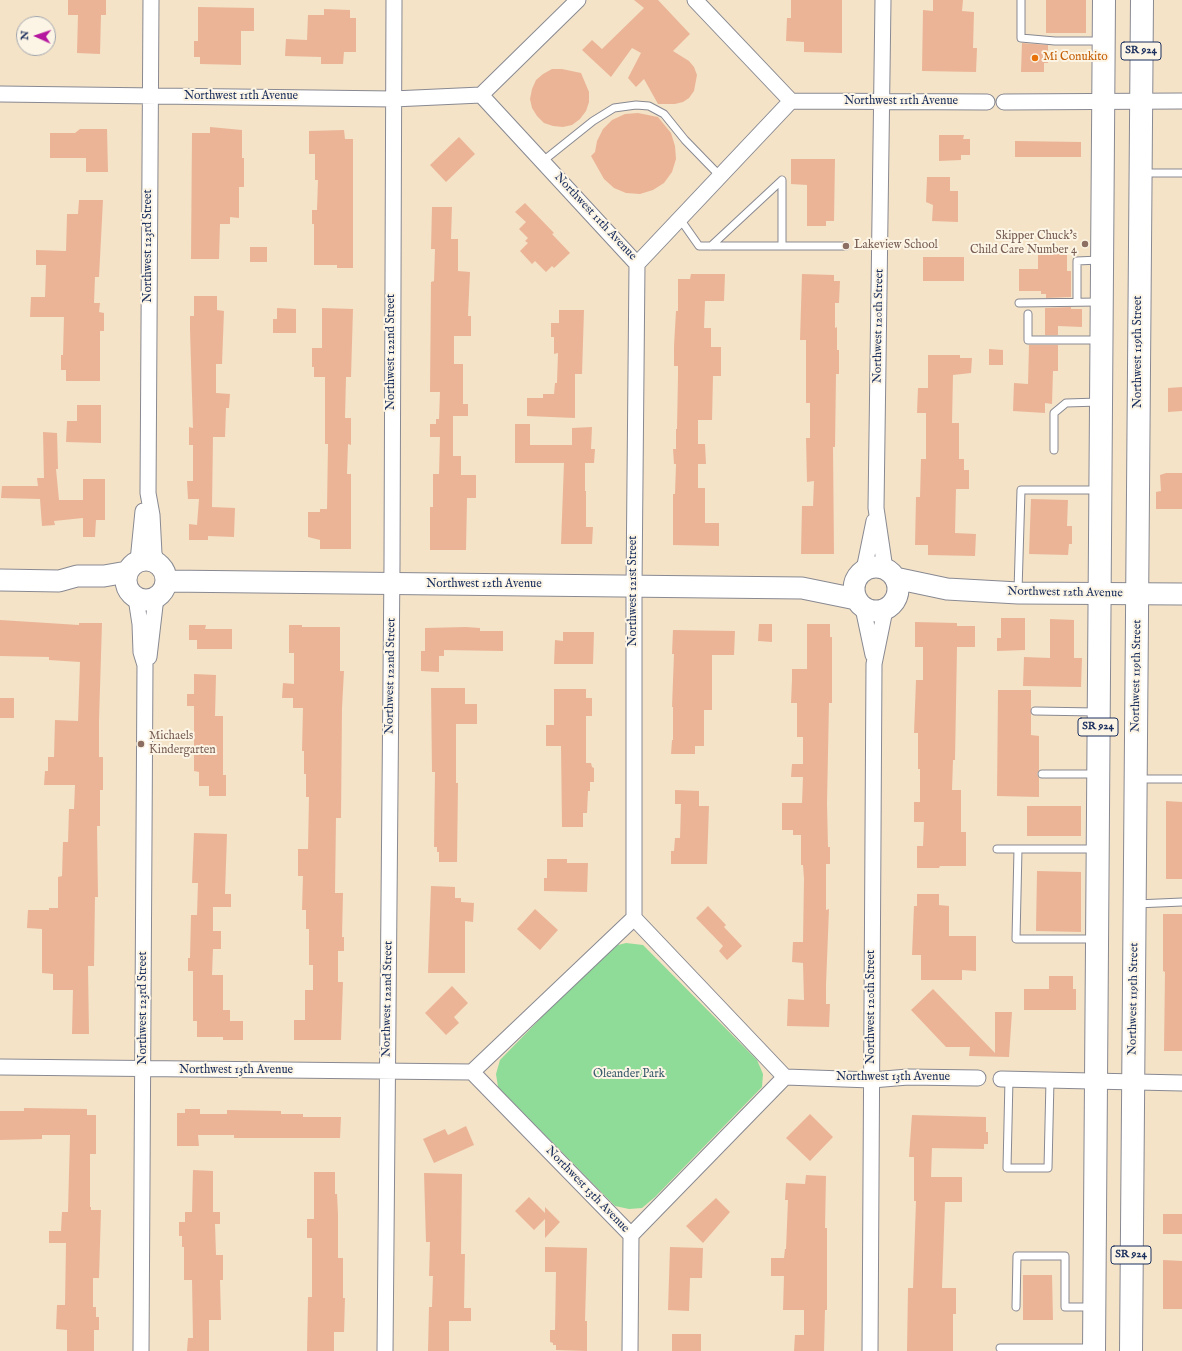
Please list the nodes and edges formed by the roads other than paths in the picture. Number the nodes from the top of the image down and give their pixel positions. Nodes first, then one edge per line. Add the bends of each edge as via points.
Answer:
1 (151, 0) edge
2 (394, 0) edge
3 (578, 0) edge
4 (695, 0) edge
5 (882, 0) edge
6 (1021, 0) edge
7 (1104, 0) edge
8 (1142, 0) edge
9 (1104, 42) junction
10 (0, 94) edge
11 (481, 95) junction
12 (150, 97) junction
13 (393, 99) junction
14 (791, 101) junction
15 (882, 101) junction
16 (1182, 101) edge
17 (987, 102) dead end
18 (1004, 102) dead end
19 (1141, 102) junction
20 (1103, 103) junction
21 (543, 162) junction
22 (1140, 173) junction
23 (1182, 173) edge
24 (720, 176) junction
25 (680, 219) junction
26 (711, 246) junction
27 (782, 246) junction
28 (846, 246) dead end
29 (1101, 260) junction
30 (637, 264) junction
31 (1077, 302) junction
32 (1101, 302) junction
33 (1019, 303) dead end
34 (1028, 314) dead end
35 (1101, 340) junction
36 (1100, 402) junction
37 (1054, 450) dead end
38 (1100, 490) junction
39 (148, 493) junction
40 (876, 508) junction
41 (860, 574) junction
42 (890, 574) junction
43 (0, 580) edge
44 (144, 581) junction
45 (391, 584) junction
46 (634, 586) junction
47 (802, 588) junction
48 (947, 589) junction
49 (1018, 593) junction
50 (1098, 593) junction
51 (1138, 594) junction
52 (1182, 594) edge
53 (860, 603) junction
54 (890, 604) junction
55 (874, 664) junction
56 (1035, 711) dead end
57 (1098, 712) junction
58 (1042, 774) dead end
59 (1097, 774) junction
60 (1136, 779) junction
61 (1182, 779) edge
62 (997, 849) dead end
63 (1018, 849) junction
64 (1097, 849) junction
65 (1182, 902) edge
66 (1134, 904) junction
67 (634, 918) junction
68 (1096, 939) junction
69 (0, 1067) edge
70 (144, 1070) junction
71 (387, 1072) junction
72 (472, 1072) junction
73 (785, 1077) junction
74 (978, 1078) dead end
75 (1005, 1079) joint
76 (872, 1080) junction
77 (1050, 1080) junction
78 (1096, 1080) junction
79 (1133, 1082) junction
80 (1182, 1083) edge
81 (632, 1235) junction
82 (1016, 1307) dead end
83 (1094, 1307) junction
84 (1000, 1348) dead end
85 (1048, 1350) edge
86 (1094, 1350) edge
87 (140, 1351) edge
88 (385, 1351) edge
89 (630, 1351) edge
90 (870, 1351) edge
91 (1131, 1351) edge

1 - 12 street, Northwest 123rd Street
2 - 13 street, Northwest 122nd Street
3 - 11 street
4 - 14 street
5 - 15 street, Northwest 120th Street
6 - 9 lane via 1021,38
7 - 9 highway, SR 924
8 - 19 highway, Northwest 119th Street / SR 924
9 - 20 highway, SR 924
10 - 12 street, Northwest 11th Avenue
11 - 13 street, Northwest 11th Avenue
11 - 21 street, Northwest 11th Avenue
12 - 13 street, Northwest 11th Avenue
12 - 39 street, Northwest 123rd Street
13 - 45 street, Northwest 122nd Street
14 - 15 street, Northwest 11th Avenue
14 - 24 street, Northwest 11th Avenue
15 - 17 street, Northwest 11th Avenue
15 - 40 street, Northwest 120th Street
16 - 19 street
18 - 20 street
19 - 20 street
19 - 22 highway, Northwest 119th Street / SR 924
20 - 29 highway, SR 924
21 - 24 lane via 614,108 649,106 664,114
21 - 30 street, Northwest 11th Avenue
22 - 23 lane
22 - 51 highway, Northwest 119th Street / SR 924
24 - 25 street, Northwest 11th Avenue
25 - 26 lane via 699,246
25 - 30 street, Northwest 11th Avenue
26 - 27 lane
26 - 27 lane via 782,180
27 - 28 lane
29 - 31 lane via 1077,261
29 - 32 highway, SR 924
30 - 46 street, Northwest 121st Street
31 - 32 lane
31 - 33 lane
32 - 35 highway, SR 924
34 - 35 lane via 1028,340
35 - 36 highway, SR 924
36 - 37 lane via 1066,403 1054,413
36 - 38 highway, SR 924
38 - 49 lane via 1021,490
38 - 50 highway, SR 924
39 - 44 street, Northwest 123rd Street via 142,514
39 - 44 street, Northwest 123rd Street via 154,554
40 - 41 street, Northwest 120th Street
40 - 42 street, Northwest 120th Street
41 - 42 street via 871,567
41 - 47 street, Northwest 12th Avenue
41 - 53 street via 854,588
42 - 48 street, Northwest 12th Avenue
42 - 54 street via 898,585
43 - 44 street, Northwest 12th Avenue via 59,580 77,586 104,586
44 - 45 street, Northwest 12th Avenue
44 - 70 street, Northwest 123rd Street via 154,607 151,652 145,665
45 - 46 street, Northwest 12th Avenue
45 - 71 street, Northwest 122nd Street
46 - 47 street, Northwest 12th Avenue
46 - 67 street, Northwest 121st Street
47 - 53 street, Northwest 12th Avenue
48 - 49 street, Northwest 12th Avenue
48 - 54 street, Northwest 12th Avenue
49 - 50 street, Northwest 12th Avenue
50 - 51 street, Northwest 12th Avenue
50 - 57 highway, SR 924
51 - 52 street, Northwest 12th Avenue
51 - 60 highway, Northwest 119th Street / SR 924
53 - 54 street via 870,611
53 - 55 street, Northwest 120th Street
54 - 55 street, Northwest 120th Street
55 - 76 street, Northwest 120th Street
56 - 57 lane
57 - 59 highway, SR 924
58 - 59 lane
59 - 64 highway, SR 924
60 - 61 lane
60 - 66 highway, Northwest 119th Street / SR 924
62 - 63 lane
63 - 64 lane
63 - 68 lane via 1016,939
64 - 68 highway, SR 924
65 - 66 lane
66 - 79 highway, Northwest 119th Street / SR 924
67 - 72 street
67 - 73 street
68 - 78 highway, SR 924
69 - 70 street, Northwest 13th Avenue
70 - 71 street, Northwest 13th Avenue
70 - 87 street, Northwest 123rd Street
71 - 72 street, Northwest 13th Avenue
71 - 88 street, Northwest 122nd Street
72 - 81 street, Northwest 13th Avenue
73 - 76 street, Northwest 13th Avenue
73 - 81 street, Northwest 13th Avenue
74 - 76 street, Northwest 13th Avenue via 908,1077
75 - 77 street
75 - 77 lane via 1007,1168 1048,1168
76 - 90 street, Northwest 120th Street
77 - 78 street
78 - 79 street
78 - 83 highway, SR 924
79 - 80 street
79 - 91 highway, Northwest 119th Street / SR 924
81 - 89 street
82 - 83 lane via 1017,1256 1065,1256 1065,1307
83 - 86 highway, SR 924
84 - 85 lane
85 - 86 lane

